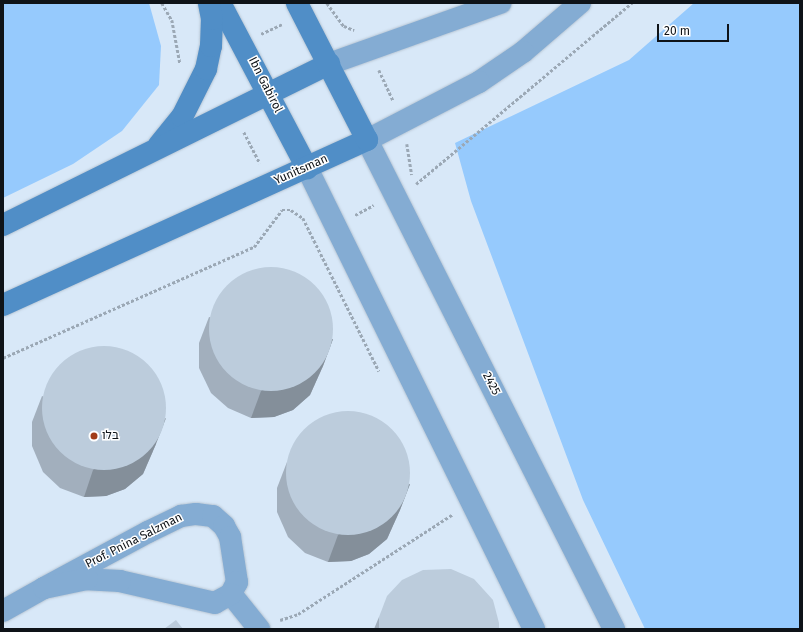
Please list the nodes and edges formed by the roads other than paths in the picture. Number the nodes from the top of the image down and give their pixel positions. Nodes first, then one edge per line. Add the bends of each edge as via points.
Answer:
1 (209, 3) edge
2 (220, 3) edge
3 (297, 3) edge
4 (500, 3) edge
5 (580, 3) edge
6 (329, 64) junction
7 (269, 92) junction
8 (367, 140) junction
9 (153, 151) junction
10 (307, 168) junction
11 (3, 226) edge
12 (3, 305) edge
13 (44, 588) junction
14 (231, 594) junction
15 (3, 611) edge
16 (254, 626) edge
17 (534, 629) edge
18 (614, 629) edge

1 - 9 street via 212,19 211,46 206,69 182,117
2 - 7 street, Ibn Gabirol
3 - 6 street
4 - 6 street
5 - 8 street, Yunitsman via 523,52 478,82
6 - 7 street
6 - 8 street
7 - 9 street
7 - 10 street, Ibn Gabirol
8 - 10 street, Yunitsman
8 - 18 street, 2425 via 404,190
9 - 11 street
10 - 12 street, Yunitsman
10 - 17 street
13 - 14 street, Prof. Pnina Salzman via 87,579 141,585 194,600 215,603
13 - 14 street, Prof. Pnina Salzman via 148,532 181,516 196,514 213,516 224,526 230,537 237,582
13 - 15 street, Prof. Pnina Salzman
14 - 16 street

